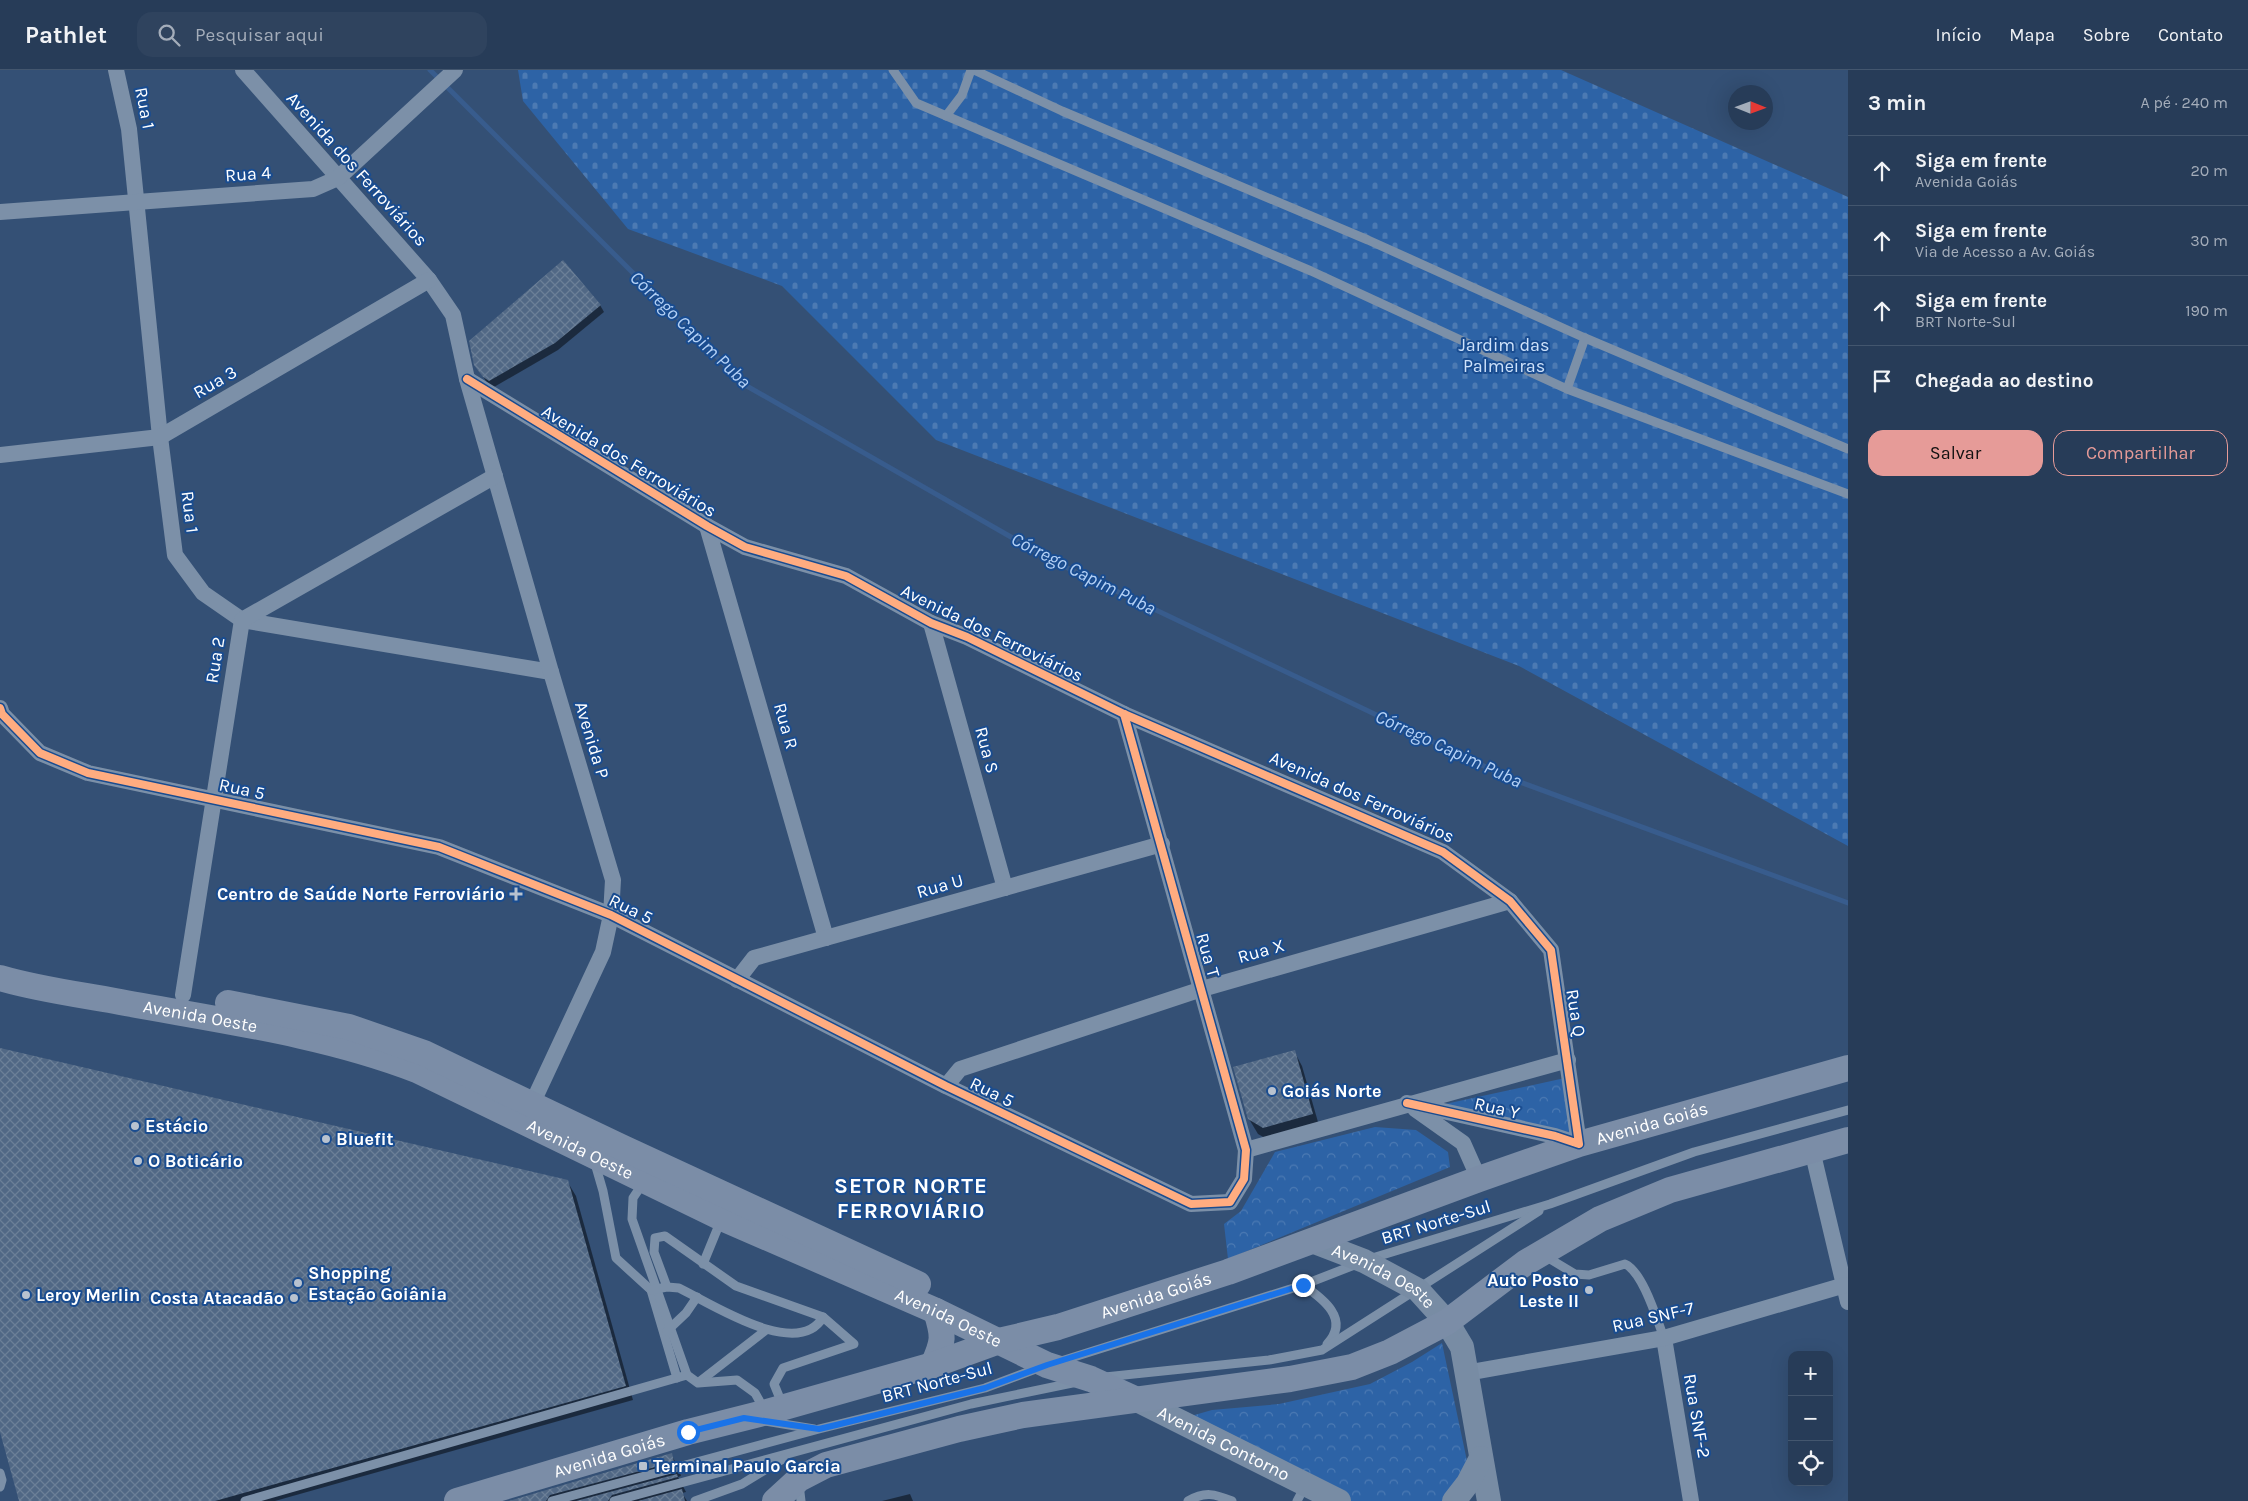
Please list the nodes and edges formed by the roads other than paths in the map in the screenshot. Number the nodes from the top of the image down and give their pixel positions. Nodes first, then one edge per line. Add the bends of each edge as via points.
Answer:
1 (116, 70) edge
2 (243, 70) edge
3 (455, 70) edge
4 (973, 70) edge
5 (895, 71) edge
6 (946, 116) junction
7 (338, 178) junction
8 (138, 202) junction
9 (0, 212) edge
10 (429, 280) junction
11 (1584, 338) junction
12 (468, 379) junction
13 (1567, 389) junction
14 (160, 437) junction
15 (1848, 449) edge
16 (0, 455) edge
17 (495, 476) junction
18 (1848, 494) edge
19 (707, 526) junction
20 (242, 620) junction
21 (931, 623) junction
22 (551, 672) junction
23 (0, 708) edge
24 (1124, 714) junction
25 (213, 798) junction
26 (1162, 844) junction
27 (1004, 888) junction
28 (1510, 901) junction
29 (611, 915) junction
30 (826, 938) junction
31 (0, 959) edge
32 (0, 978) edge
33 (737, 980) junction
34 (1202, 989) junction
35 (183, 995) junction
36 (1568, 1060) junction
37 (1848, 1068) edge
38 (946, 1086) junction
39 (1407, 1103) junction
40 (532, 1104) junction
41 (1848, 1110) edge
42 (1848, 1140) edge
43 (1579, 1144) junction
44 (1246, 1150) junction
45 (1812, 1150) junction
46 (592, 1155) junction
47 (1478, 1179) junction
48 (644, 1182) junction
49 (1230, 1202) joint
50 (1550, 1204) junction
51 (722, 1218) junction
52 (1312, 1241) junction
53 (1541, 1253) junction
54 (1364, 1261) junction
55 (703, 1264) junction
56 (1303, 1285) junction
57 (1845, 1285) junction
58 (667, 1287) junction
59 (654, 1289) junction
60 (1418, 1290) junction
61 (698, 1297) junction
62 (1848, 1302) edge
63 (936, 1311) junction
64 (823, 1317) junction
65 (1447, 1322) junction
66 (668, 1330) junction
67 (766, 1330) junction
68 (1028, 1335) junction
69 (1664, 1338) junction
70 (999, 1342) junction
71 (1322, 1350) junction
72 (933, 1365) junction
73 (1047, 1365) junction
74 (1466, 1373) junction
75 (687, 1375) junction
76 (677, 1378) junction
77 (1091, 1379) junction
78 (698, 1383) junction
79 (1135, 1399) junction
80 (765, 1412) junction
81 (819, 1429) junction
82 (796, 1451) junction
83 (1481, 1458) junction
84 (0, 1473) edge
85 (0, 1487) edge
86 (1301, 1493) edge
87 (788, 1496) edge
88 (246, 1501) edge
89 (457, 1501) edge
90 (552, 1501) edge
91 (614, 1501) edge
92 (695, 1501) edge
93 (1188, 1501) edge
94 (1232, 1501) edge
95 (1338, 1501) edge
96 (1454, 1501) edge
97 (1489, 1501) edge
98 (1691, 1501) edge

1 - 8 street, Rua 1 via 129,129
2 - 7 street, Avenida dos Ferroviários
3 - 7 street, Rua 4
4 - 6 lane via 962,95
4 - 11 lane via 1368,240
5 - 6 lane via 916,103
6 - 13 lane via 1311,270
7 - 8 street, Rua 4 via 313,189
7 - 10 street, Avenida dos Ferroviários
8 - 9 street, Rua 4
8 - 14 street, Rua 1
10 - 12 street, Avenida dos Ferroviários via 453,315
10 - 14 street, Rua 3
11 - 13 lane
11 - 15 lane
12 - 17 street, Avenida P
12 - 19 street, Avenida dos Ferroviários
13 - 18 lane
14 - 16 street, Rua 3
14 - 20 street, Rua 1 via 176,555 203,593
17 - 20 street, Rua 2
17 - 22 street, Avenida P
19 - 21 street, Avenida dos Ferroviários via 745,547 846,576
19 - 30 street, Rua R
20 - 22 street, Rua 1
20 - 25 street, Rua 2
21 - 24 street, Avenida dos Ferroviários via 967,637
21 - 27 street, Rua S
22 - 29 street, Avenida P via 613,880
23 - 25 street, Rua 5 via 40,753 88,773
24 - 26 street, Rua T
24 - 28 street, Avenida dos Ferroviários via 1443,852
25 - 29 street, Rua 5 via 439,847
25 - 35 street, Rua 2
26 - 27 street, Rua U
26 - 34 street, Rua T
27 - 30 street, Rua U
28 - 34 street, Rua X
28 - 36 street, Rua Q via 1551,950
29 - 33 street, Rua 5
29 - 40 street, Avenida P via 603,952
30 - 33 street, Rua U via 754,958
31 - 35 main road, Avenida Oeste via 54,973
32 - 46 main road, Avenida Oeste via 258,1027 386,1058
33 - 38 street, Rua 5
34 - 38 street, Rua X via 960,1069
34 - 44 street, Rua T
35 - 40 main road, Avenida Oeste via 349,1028 390,1040
36 - 39 street, Rua Y
36 - 43 street, Rua Q
37 - 43 main road, Avenida Goiás
38 - 49 street, Rua 5 via 1191,1204
39 - 43 street, Rua Y
39 - 44 street, Rua Y
39 - 47 street via 1463,1143
40 - 68 main road, Avenida Oeste
41 - 50 lane via 1694,1152
42 - 45 main road
43 - 47 main road, Avenida Goiás
44 - 49 street, Rua T via 1244,1179
45 - 53 main road via 1670,1190 1600,1219
45 - 57 street
46 - 48 main road, Avenida Oeste
46 - 59 lane via 616,1258
47 - 52 main road, Avenida Goiás
48 - 51 main road, Avenida Oeste
48 - 59 lane via 633,1198 631,1210
50 - 54 lane, BRT Norte-Sul
50 - 60 lane, BRT Norte-Sul
51 - 55 lane
51 - 63 main road, Avenida Oeste
52 - 54 main road, Avenida Oeste
52 - 68 main road, Avenida Goiás via 1228,1272
53 - 65 main road
53 - 69 lane via 1575,1274 1589,1275 1625,1264 1632,1267
54 - 56 lane, BRT Norte-Sul
54 - 60 main road, Avenida Oeste
55 - 58 lane via 665,1236 655,1238 654,1252
55 - 64 lane via 736,1286
56 - 71 lane via 1324,1299 1332,1309 1334,1333
56 - 73 lane, BRT Norte-Sul
57 - 62 street
57 - 69 street, Rua SNF-7
58 - 59 lane
58 - 61 lane via 679,1288
59 - 66 lane
60 - 65 main road, Avenida Oeste
60 - 71 lane, BRT Norte-Sul
61 - 66 lane
61 - 67 lane
63 - 70 main road, Avenida Oeste
63 - 72 main road via 943,1332 943,1345
64 - 67 lane via 800,1334
64 - 80 lane via 854,1344 783,1368
65 - 74 main road via 1462,1347
65 - 79 main road via 1390,1352 1352,1366 1290,1379
66 - 75 lane
66 - 76 lane
67 - 78 lane
68 - 70 main road, Avenida Goiás
69 - 74 street, Rua SNF-7
69 - 98 street, Rua SNF-2
70 - 72 main road, Avenida Goiás
70 - 73 main road, Avenida Oeste
71 - 77 lane, BRT Norte-Sul via 1269,1360
72 - 80 main road, Avenida Goiás
73 - 77 main road, Avenida Oeste
73 - 81 lane, BRT Norte-Sul via 985,1388
74 - 83 main road
75 - 76 lane
75 - 78 lane
76 - 88 lane
77 - 79 main road, Avenida Oeste
77 - 82 lane, BRT Norte-Sul via 971,1404
78 - 80 lane via 737,1380 755,1393
79 - 86 main road, Avenida Contorno
79 - 87 main road via 959,1428 826,1465
80 - 81 lane
80 - 89 main road, Avenida Goiás
81 - 90 lane, BRT Norte-Sul
82 - 91 lane, BRT Norte-Sul
82 - 92 lane via 742,1484
83 - 96 main road
83 - 97 main road
84 - 85 lane
86 - 95 main road, Avenida Contorno
93 - 94 lane via 1200,1494 1214,1494

